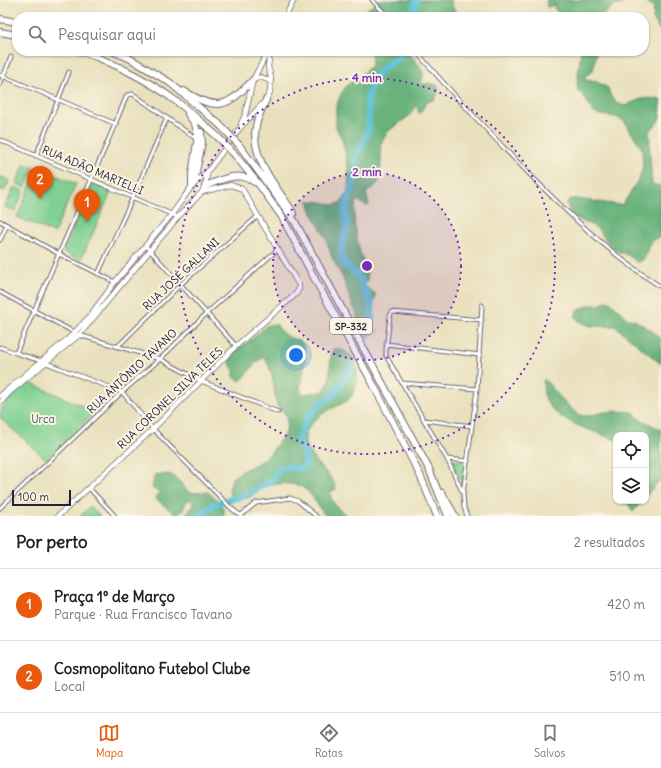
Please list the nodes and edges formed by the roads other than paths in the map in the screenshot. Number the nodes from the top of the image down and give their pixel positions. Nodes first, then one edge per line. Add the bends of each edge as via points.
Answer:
1 (294, 0) edge
2 (372, 0) edge
3 (288, 12) edge
4 (383, 12) edge
5 (0, 20) edge
6 (12, 21) edge
7 (0, 32) edge
8 (12, 34) edge
9 (95, 56) edge
10 (124, 56) edge
11 (266, 56) edge
12 (269, 56) edge
13 (421, 56) edge
14 (11, 57) dead end
15 (69, 72) dead end
16 (2, 76) edge
17 (253, 80) junction
18 (270, 81) junction
19 (169, 82) junction
20 (0, 85) edge
21 (58, 100) junction
22 (266, 100) junction
23 (181, 105) junction
24 (167, 118) junction
25 (197, 118) junction
26 (116, 124) junction
27 (240, 128) junction
28 (0, 140) edge
29 (198, 140) junction
30 (36, 156) junction
31 (208, 170) junction
32 (92, 180) junction
33 (193, 186) junction
34 (205, 186) junction
35 (260, 186) junction
36 (201, 193) junction
37 (133, 198) junction
38 (172, 214) junction
39 (258, 216) junction
40 (178, 217) junction
41 (294, 220) junction
42 (0, 221) edge
43 (7, 225) junction
44 (0, 240) edge
45 (146, 246) junction
46 (278, 249) junction
47 (151, 250) junction
48 (59, 254) junction
49 (98, 274) junction
50 (115, 282) junction
51 (180, 284) junction
52 (661, 287) edge
53 (0, 292) edge
54 (482, 306) dead end
55 (34, 310) junction
56 (207, 313) junction
57 (482, 320) junction
58 (74, 332) junction
59 (80, 335) junction
60 (386, 344) junction
61 (236, 346) junction
62 (0, 347) edge
63 (117, 347) junction
64 (16, 353) junction
65 (480, 354) junction
66 (160, 359) junction
67 (41, 361) junction
68 (47, 363) junction
69 (201, 381) junction
70 (402, 383) junction
71 (477, 389) junction
72 (122, 392) junction
73 (0, 396) edge
74 (0, 403) edge
75 (278, 412) dead end
76 (424, 420) junction
77 (472, 426) junction
78 (153, 429) junction
79 (447, 459) junction
80 (468, 461) junction
81 (429, 469) junction
82 (89, 488) junction
83 (463, 493) junction
84 (429, 495) junction
85 (0, 508) edge
86 (58, 516) edge
87 (114, 516) edge
88 (241, 516) edge
89 (316, 516) edge
90 (434, 516) edge
91 (437, 516) edge
92 (448, 516) edge
93 (455, 516) edge
94 (467, 516) edge

1 - 3 street
2 - 4 street
5 - 6 highway
7 - 8 highway
9 - 23 highway, SP-332 via 127,71
10 - 19 highway, SP-332
11 - 17 street
12 - 18 street
13 - 52 street via 568,213 635,270
14 - 16 street
15 - 21 street
16 - 20 street
16 - 21 street
17 - 18 street via 260,77
17 - 19 highway via 222,104 202,101
17 - 27 street
18 - 22 street via 270,92
19 - 41 highway, SP-332, bridge via 219,124 239,145
21 - 26 street
21 - 30 street
22 - 27 street
22 - 41 highway via 256,125 256,145 262,165 292,211
23 - 25 highway, SP-332
23 - 29 highway via 195,124
24 - 26 street via 133,94 127,95
24 - 29 street
24 - 37 street
25 - 33 highway via 202,143
25 - 35 highway, SP-332, bridge via 235,155
26 - 32 street
27 - 31 street
28 - 30 street, RUA ADÃO MARTELLI
29 - 33 highway via 192,174
30 - 32 street, RUA ADÃO MARTELLI
31 - 33 street
31 - 34 street
32 - 37 street, RUA ADÃO MARTELLI
32 - 48 street
33 - 36 street via 192,192
33 - 38 street
34 - 35 highway via 238,175 251,179
34 - 36 street
35 - 84 highway, SP-332 via 282,217 372,382
36 - 39 street via 224,186 236,186 242,189
36 - 40 street
37 - 38 street, RUA ADÃO MARTELLI
37 - 49 street
38 - 40 street, RUA ADÃO MARTELLI
38 - 45 street
39 - 46 street
39 - 51 street, RUA JOSÉ GALLANI
40 - 47 street
41 - 81 highway, SP-332
42 - 43 street
43 - 44 street
43 - 48 street
45 - 47 street
45 - 50 street
46 - 56 street, RUA ANTÔNIO TAVANO
46 - 61 street, RUA CORONEL SILVA TELES via 299,289
47 - 51 street
47 - 59 street
48 - 49 street
48 - 55 street
49 - 50 street
50 - 58 street
51 - 56 street
51 - 63 street, RUA JOSÉ GALLANI
53 - 55 street
54 - 57 street
55 - 58 street
55 - 64 street
56 - 61 street
56 - 66 street, RUA ANTÔNIO TAVANO
57 - 60 street via 395,311 390,316
57 - 65 street
58 - 59 street
58 - 67 street
59 - 63 street
59 - 68 street
60 - 65 street
60 - 70 street via 386,356
61 - 69 street, RUA CORONEL SILVA TELES
62 - 64 street
63 - 66 street
64 - 67 street
65 - 71 street
66 - 69 street
66 - 72 street, RUA ANTÔNIO TAVANO
67 - 68 street
67 - 73 street
68 - 72 street
68 - 74 street
69 - 75 street
69 - 78 street, RUA CORONEL SILVA TELES
70 - 71 street
70 - 76 street
71 - 77 street
72 - 78 street
72 - 85 street, RUA ANTÔNIO TAVANO
76 - 77 street
76 - 79 street
77 - 80 street
78 - 82 street, RUA CORONEL SILVA TELES
78 - 88 street
79 - 80 street
79 - 83 street
80 - 83 street
81 - 92 highway, SP-332
81 - 93 highway
82 - 86 street, RUA CORONEL SILVA TELES
82 - 87 street
83 - 94 street
84 - 90 highway
84 - 91 highway, SP-332
88 - 89 street via 256,503 290,498 298,501

